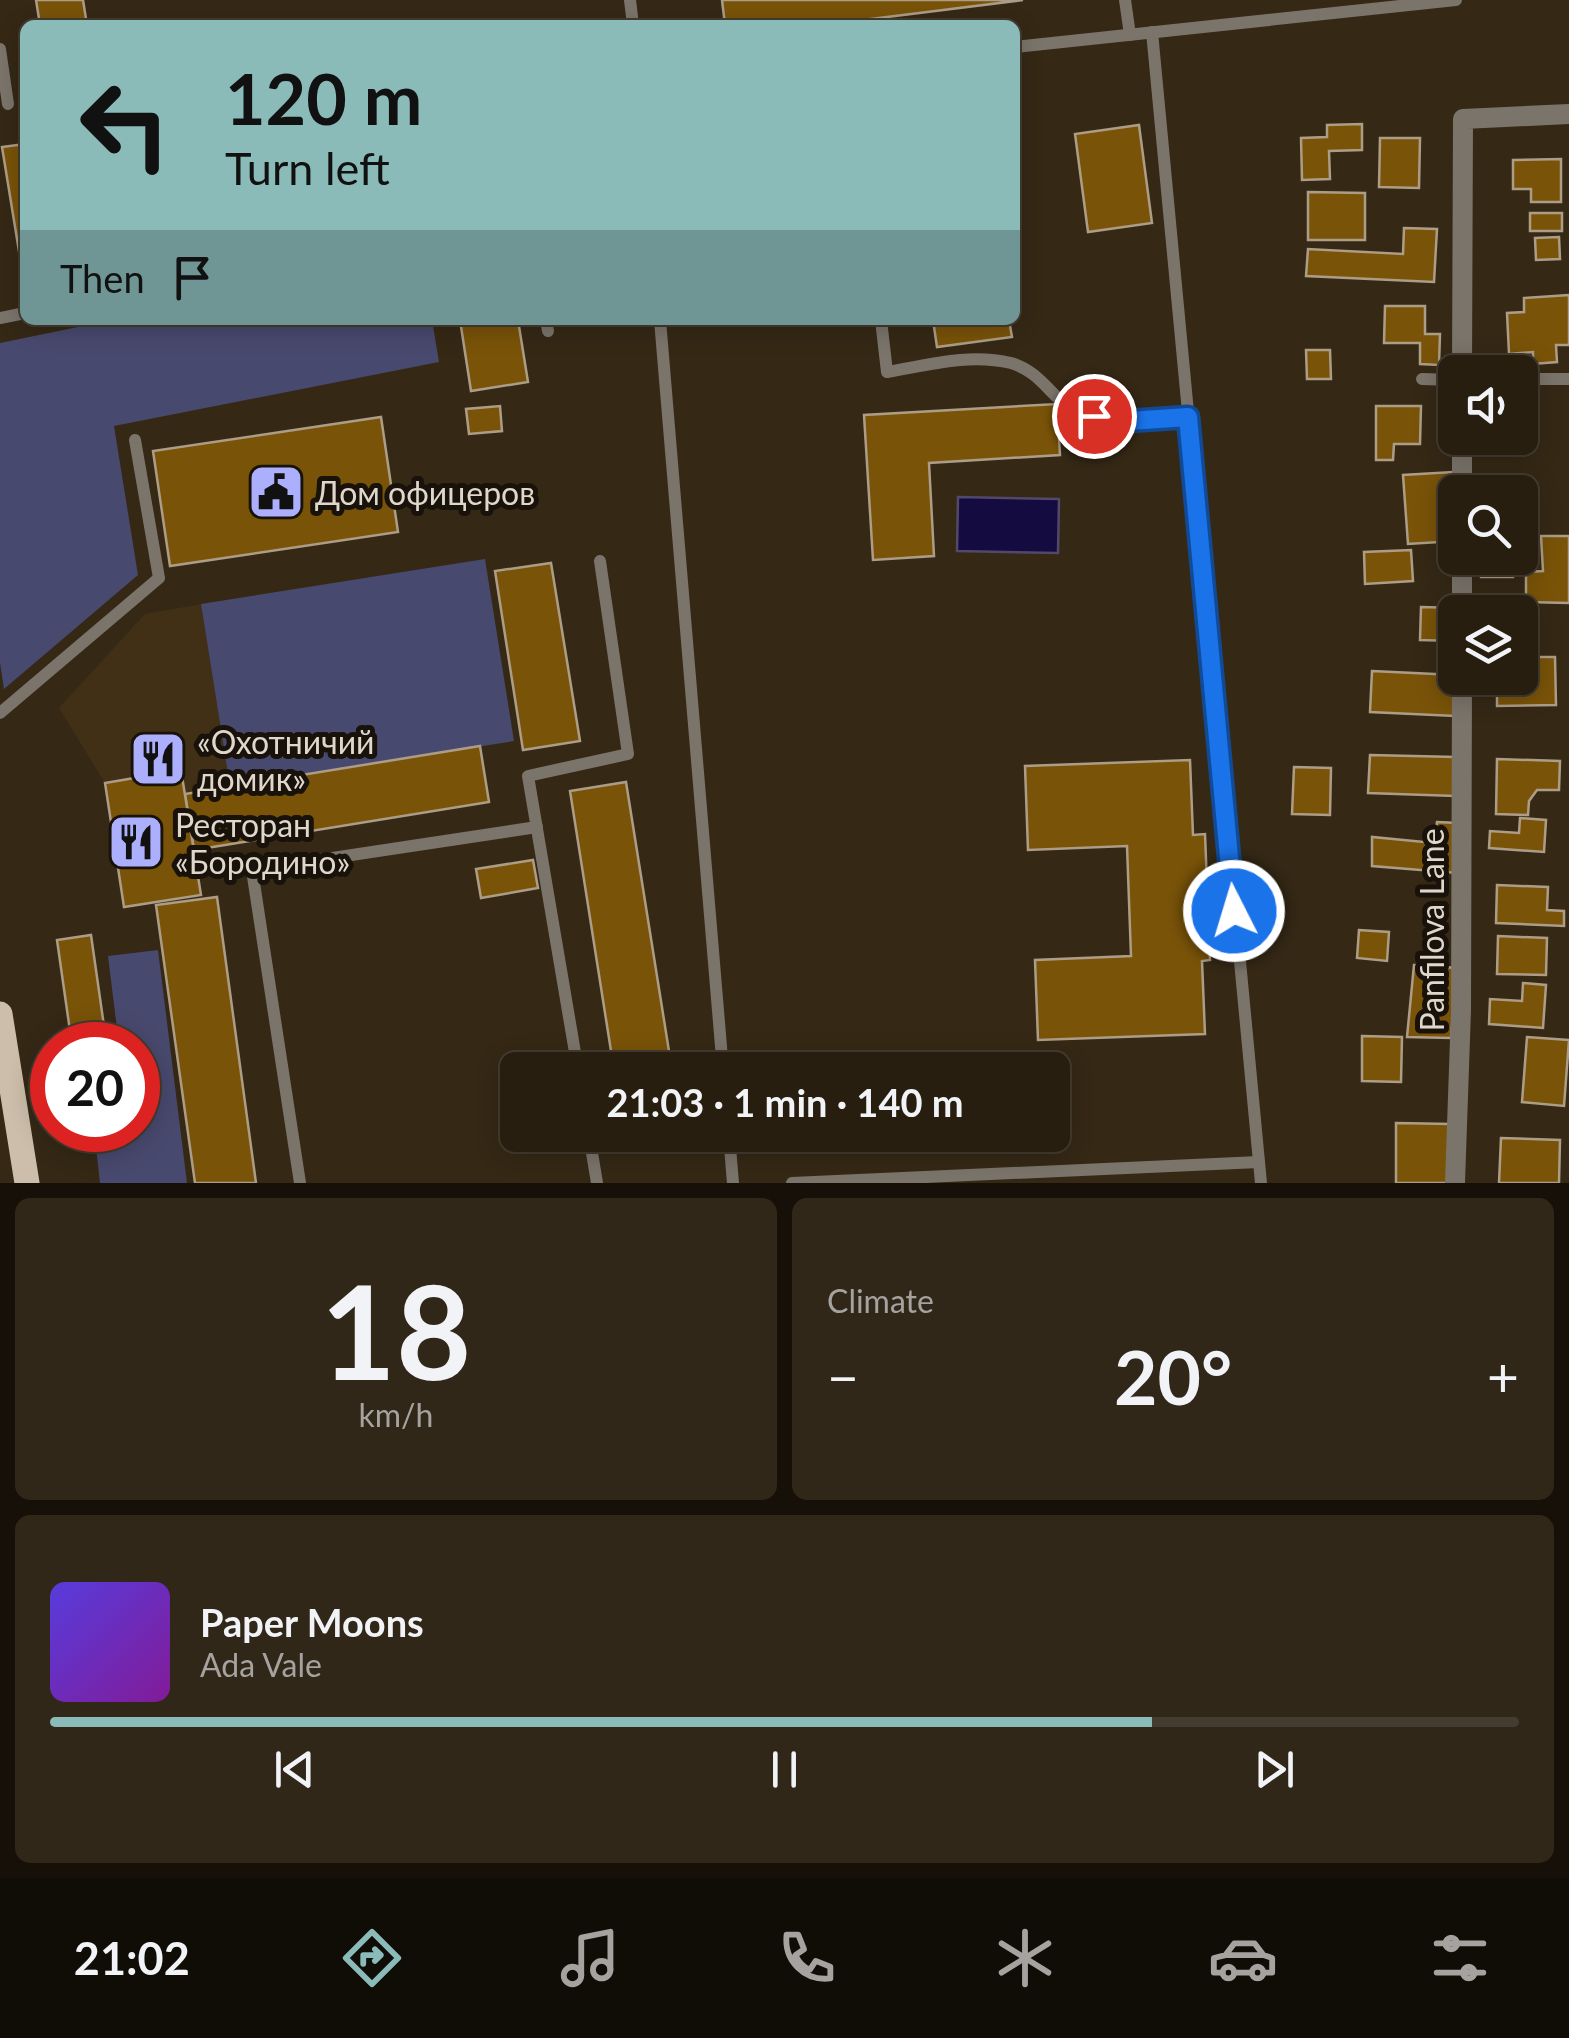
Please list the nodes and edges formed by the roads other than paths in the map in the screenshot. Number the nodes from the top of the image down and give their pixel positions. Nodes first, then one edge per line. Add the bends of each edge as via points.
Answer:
1 (1125, 0) edge
2 (1456, 0) edge
3 (1317, 7) edge
4 (1152, 32) junction
5 (1130, 34) junction
6 (1020, 46) edge
7 (0, 49) edge
8 (8, 104) dead end
9 (1569, 114) edge
10 (660, 325) edge
11 (882, 325) edge
12 (1462, 355) edge
13 (1422, 380) dead end
14 (1438, 380) edge
15 (1538, 380) edge
16 (1569, 380) edge
17 (1188, 417) junction
18 (135, 440) dead end
19 (600, 561) dead end
20 (1462, 695) edge
21 (0, 713) edge
22 (537, 827) junction
23 (0, 1018) edge
24 (575, 1052) edge
25 (721, 1052) edge
26 (592, 1152) edge
27 (730, 1152) edge
28 (1259, 1162) junction
29 (27, 1183) edge
30 (300, 1183) edge
31 (597, 1183) edge
32 (733, 1183) edge
33 (792, 1183) edge
34 (1261, 1183) edge
35 (1455, 1183) edge

1 - 5 lane
2 - 3 lane
3 - 4 lane
4 - 5 lane
4 - 17 lane
5 - 6 lane
7 - 8 lane
9 - 12 street via 1463,119
10 - 25 lane
11 - 17 lane via 887,372 970,357 1026,370 1074,412 1114,422
13 - 14 lane
15 - 16 lane
17 - 28 lane
18 - 21 lane via 159,578
19 - 22 lane via 628,754 528,776
20 - 35 street, Panfilova Lane
22 - 24 lane
22 - 30 lane via 252,870
23 - 29 main road
26 - 31 lane
27 - 32 lane
28 - 33 lane
28 - 34 lane

